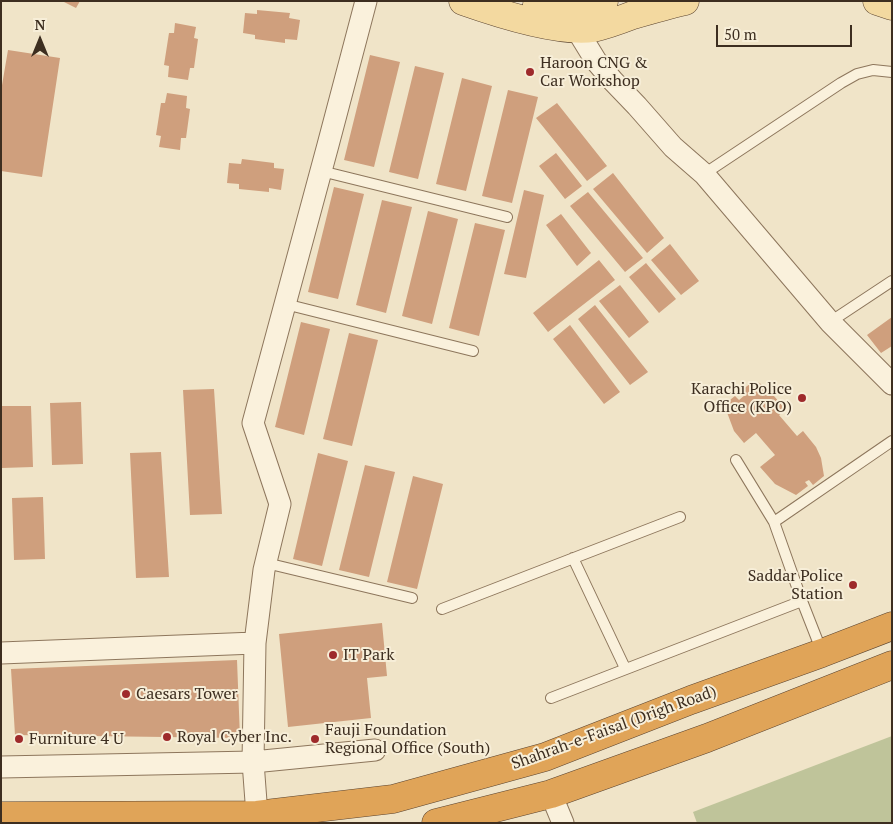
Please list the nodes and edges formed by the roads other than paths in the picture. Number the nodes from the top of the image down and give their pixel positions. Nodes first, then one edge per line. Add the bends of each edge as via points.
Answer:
1 (366, 1) edge
2 (463, 1) edge
3 (523, 1) edge
4 (604, 1) edge
5 (685, 1) edge
6 (877, 1) edge
7 (892, 6) edge
8 (570, 20) junction
9 (892, 72) edge
10 (321, 171) junction
11 (704, 174) junction
12 (507, 217) dead end
13 (892, 281) edge
14 (285, 304) junction
15 (830, 322) junction
16 (473, 351) dead end
17 (892, 384) edge
18 (892, 441) edge
19 (736, 460) dead end
20 (680, 517) dead end
21 (774, 522) junction
22 (573, 558) junction
23 (266, 563) junction
24 (412, 598) dead end
25 (802, 601) junction
26 (442, 609) dead end
27 (892, 626) edge
28 (255, 643) junction
29 (1, 652) edge
30 (822, 653) junction
31 (892, 665) edge
32 (625, 668) junction
33 (550, 698) dead end
34 (375, 750) dead end
35 (253, 762) junction
36 (1, 767) edge
37 (551, 794) junction
38 (257, 815) junction
39 (1, 816) edge
40 (436, 823) edge
41 (563, 823) edge

1 - 10 street
2 - 8 main road via 553,26
3 - 8 main road
4 - 8 main road via 587,7
5 - 8 main road via 591,28
6 - 7 main road
8 - 11 street via 613,81 673,147
9 - 11 lane via 873,70 857,74
10 - 12 lane
10 - 14 street
11 - 15 street
13 - 15 lane
14 - 16 lane
14 - 23 street via 253,423 280,504
15 - 17 street
18 - 21 lane
19 - 21 lane
20 - 22 lane
21 - 25 lane
22 - 26 lane
22 - 32 lane
23 - 24 lane
23 - 28 street
25 - 30 lane
25 - 32 lane
27 - 30 highway, Shahrah-e-Faisal (Drigh Road)
28 - 29 street
28 - 35 street
30 - 38 highway, Shahrah-e-Faisal (Drigh Road) via 535,759 393,799
31 - 37 highway via 707,738
32 - 33 lane
34 - 35 street
35 - 36 street
35 - 38 street
37 - 40 highway
37 - 41 street
38 - 39 highway, Shahrah-e-Faisal (Drigh Road)

